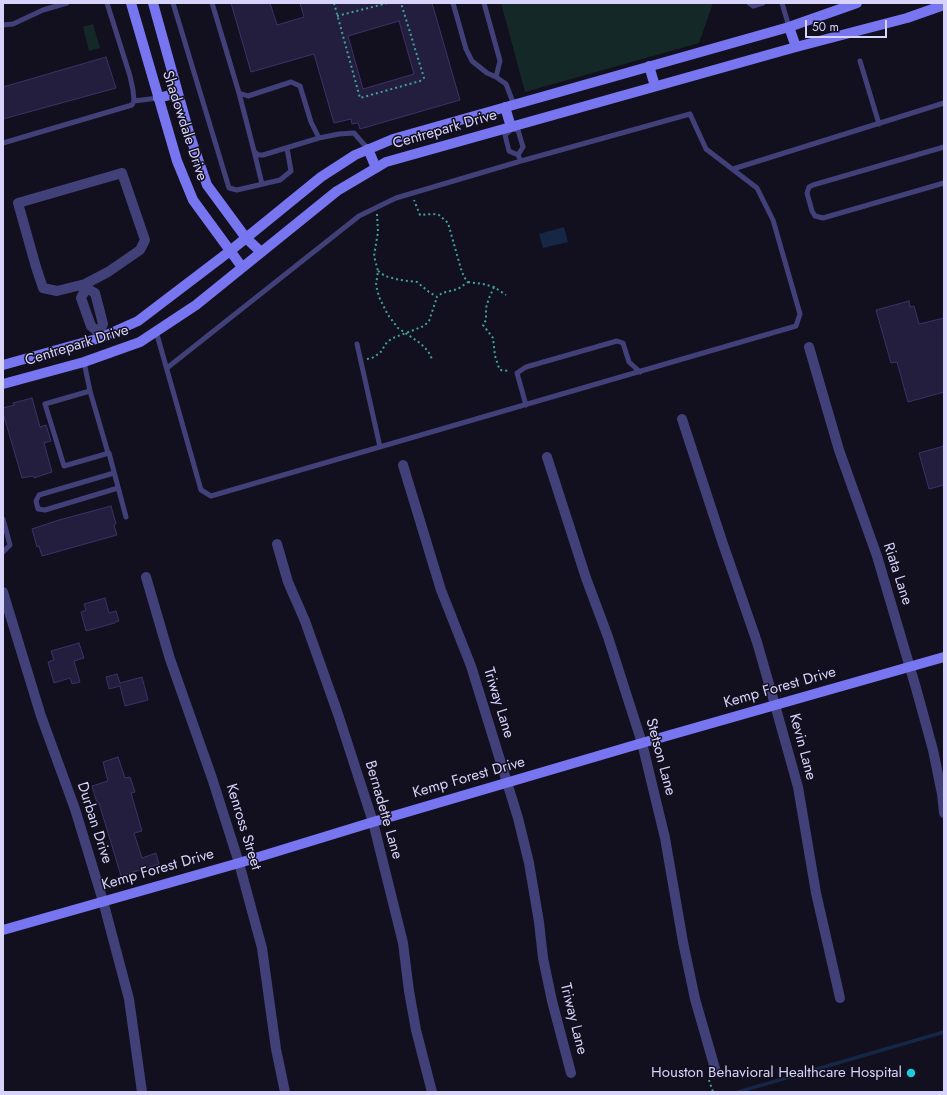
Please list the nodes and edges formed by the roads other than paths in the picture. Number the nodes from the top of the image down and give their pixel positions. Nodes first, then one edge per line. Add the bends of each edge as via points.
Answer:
1 (67, 3) edge
2 (107, 3) edge
3 (130, 3) edge
4 (153, 3) edge
5 (172, 3) edge
6 (212, 3) edge
7 (453, 3) edge
8 (484, 3) edge
9 (749, 3) edge
10 (763, 3) edge
11 (782, 3) edge
12 (857, 3) edge
13 (944, 5) edge
14 (3, 25) edge
15 (789, 27) junction
16 (796, 46) junction
17 (860, 61) dead end
18 (649, 66) junction
19 (496, 76) junction
20 (655, 86) junction
21 (178, 93) junction
22 (239, 93) junction
23 (158, 98) junction
24 (134, 101) junction
25 (944, 103) edge
26 (509, 106) junction
27 (879, 124) junction
28 (512, 128) junction
29 (320, 138) junction
30 (3, 143) edge
31 (944, 147) edge
32 (287, 148) junction
33 (368, 149) junction
34 (254, 151) junction
35 (518, 155) junction
36 (521, 161) junction
37 (376, 168) junction
38 (733, 169) junction
39 (944, 183) edge
40 (262, 184) junction
41 (246, 238) junction
42 (230, 251) junction
43 (261, 252) junction
44 (242, 267) junction
45 (86, 286) junction
46 (156, 331) junction
47 (99, 335) junction
48 (357, 344) dead end
49 (809, 347) dead end
50 (108, 354) junction
51 (84, 362) junction
52 (3, 365) edge
53 (167, 368) junction
54 (640, 372) junction
55 (3, 384) edge
56 (90, 391) junction
57 (526, 404) junction
58 (682, 419) dead end
59 (380, 447) junction
60 (108, 453) junction
61 (547, 457) dead end
62 (403, 465) dead end
63 (114, 473) junction
64 (118, 488) junction
65 (126, 517) dead end
66 (3, 520) edge
67 (277, 544) dead end
68 (3, 552) edge
69 (146, 577) dead end
70 (3, 592) edge
71 (944, 657) edge
72 (910, 667) junction
73 (776, 705) junction
74 (642, 744) junction
75 (507, 783) junction
76 (944, 814) edge
77 (372, 822) junction
78 (239, 863) junction
79 (103, 901) junction
80 (3, 930) edge
81 (840, 998) dead end
82 (716, 1072) dead end
83 (571, 1073) dead end
84 (142, 1092) edge
85 (285, 1092) edge
86 (432, 1092) edge

1 - 14 lane via 43,10 13,24
2 - 24 lane via 130,76
3 - 23 street, Shadowdale Drive
4 - 21 street, Shadowdale Drive
5 - 40 lane via 229,188 237,190
6 - 22 lane
7 - 19 lane via 466,50 472,61 487,73
8 - 19 lane via 500,61
9 - 10 lane via 753,6
11 - 15 lane
12 - 15 street, Centrepark Drive
13 - 16 street, Centrepark Drive via 907,18
15 - 16 street
15 - 18 street, Centrepark Drive
16 - 20 street, Centrepark Drive
17 - 27 lane
18 - 20 street
18 - 26 street, Centrepark Drive
19 - 26 lane via 506,84
20 - 28 street, Centrepark Drive
21 - 23 street
21 - 41 street, Shadowdale Drive via 207,185
22 - 29 lane via 248,96 291,82 300,86 311,122
22 - 34 lane
23 - 24 lane
23 - 42 street, Shadowdale Drive via 176,161 193,200
24 - 30 lane via 132,105
25 - 27 lane
26 - 28 street
26 - 33 street, Centrepark Drive via 393,139
27 - 38 lane
28 - 35 lane via 518,130 523,147
28 - 35 lane via 505,135 510,152
28 - 37 street, Centrepark Drive via 386,162
29 - 32 lane
29 - 33 lane via 354,133
31 - 39 lane via 813,185 807,193 812,211 815,216 822,218
32 - 34 lane via 264,155
32 - 40 lane via 291,171 280,180
33 - 37 street
33 - 41 street, Centrepark Drive via 321,177
34 - 40 lane
35 - 36 lane
36 - 38 lane via 690,114 706,149
36 - 53 lane via 396,198 359,216
37 - 43 street, Centrepark Drive via 337,191
38 - 54 lane via 757,188 773,220 800,314 796,326
41 - 42 street, Centrepark Drive
41 - 43 street, Shadowdale Drive
42 - 44 street, Shadowdale Drive
42 - 47 street, Centrepark Drive via 138,321
43 - 44 street, Centrepark Drive
44 - 46 street, Centrepark Drive via 196,304
45 - 45 street via 140,250 145,240 122,173 18,203 43,288 57,290
45 - 47 street via 95,293 103,324
46 - 50 street, Centrepark Drive via 140,342
46 - 53 lane
47 - 50 street
47 - 52 street, Centrepark Drive
48 - 59 lane
49 - 72 street, Riata Lane via 839,450 877,556
50 - 51 street, Centrepark Drive
51 - 55 street, Centrepark Drive
51 - 56 lane
53 - 59 lane via 201,490 211,496
54 - 57 lane
54 - 57 lane via 629,362 623,343 617,340 526,367 517,373
56 - 60 lane
56 - 60 lane via 45,404 64,466
57 - 59 lane
58 - 73 street, Kevin Lane
60 - 63 lane
61 - 74 street, Stetson Lane
62 - 75 street, Triway Lane via 441,590 470,666
63 - 64 lane
63 - 64 lane via 39,495 36,501 38,509 45,510
64 - 65 lane
66 - 68 lane via 10,545
67 - 77 street, Bernadette Lane via 288,582 336,706
69 - 78 street, Kenross Street via 170,659
70 - 79 street, Durban Drive via 41,716 75,809
71 - 72 street, Kemp Forest Drive
72 - 73 street, Kemp Forest Drive
72 - 76 street, Riata Lane via 933,750
73 - 74 street, Kemp Forest Drive
73 - 81 street, Kevin Lane via 798,787 816,893
74 - 75 street, Kemp Forest Drive
74 - 82 street, Stetson Lane via 665,838 695,999
75 - 77 street, Kemp Forest Drive
75 - 83 street, Triway Lane via 528,863 552,1001
77 - 78 street, Kemp Forest Drive
77 - 86 street, Bernadette Lane via 403,943 416,1030
78 - 79 street, Kemp Forest Drive
78 - 85 street, Kenross Street via 262,948 276,1049
79 - 80 street, Kemp Forest Drive
79 - 84 street, Durban Drive via 129,998

